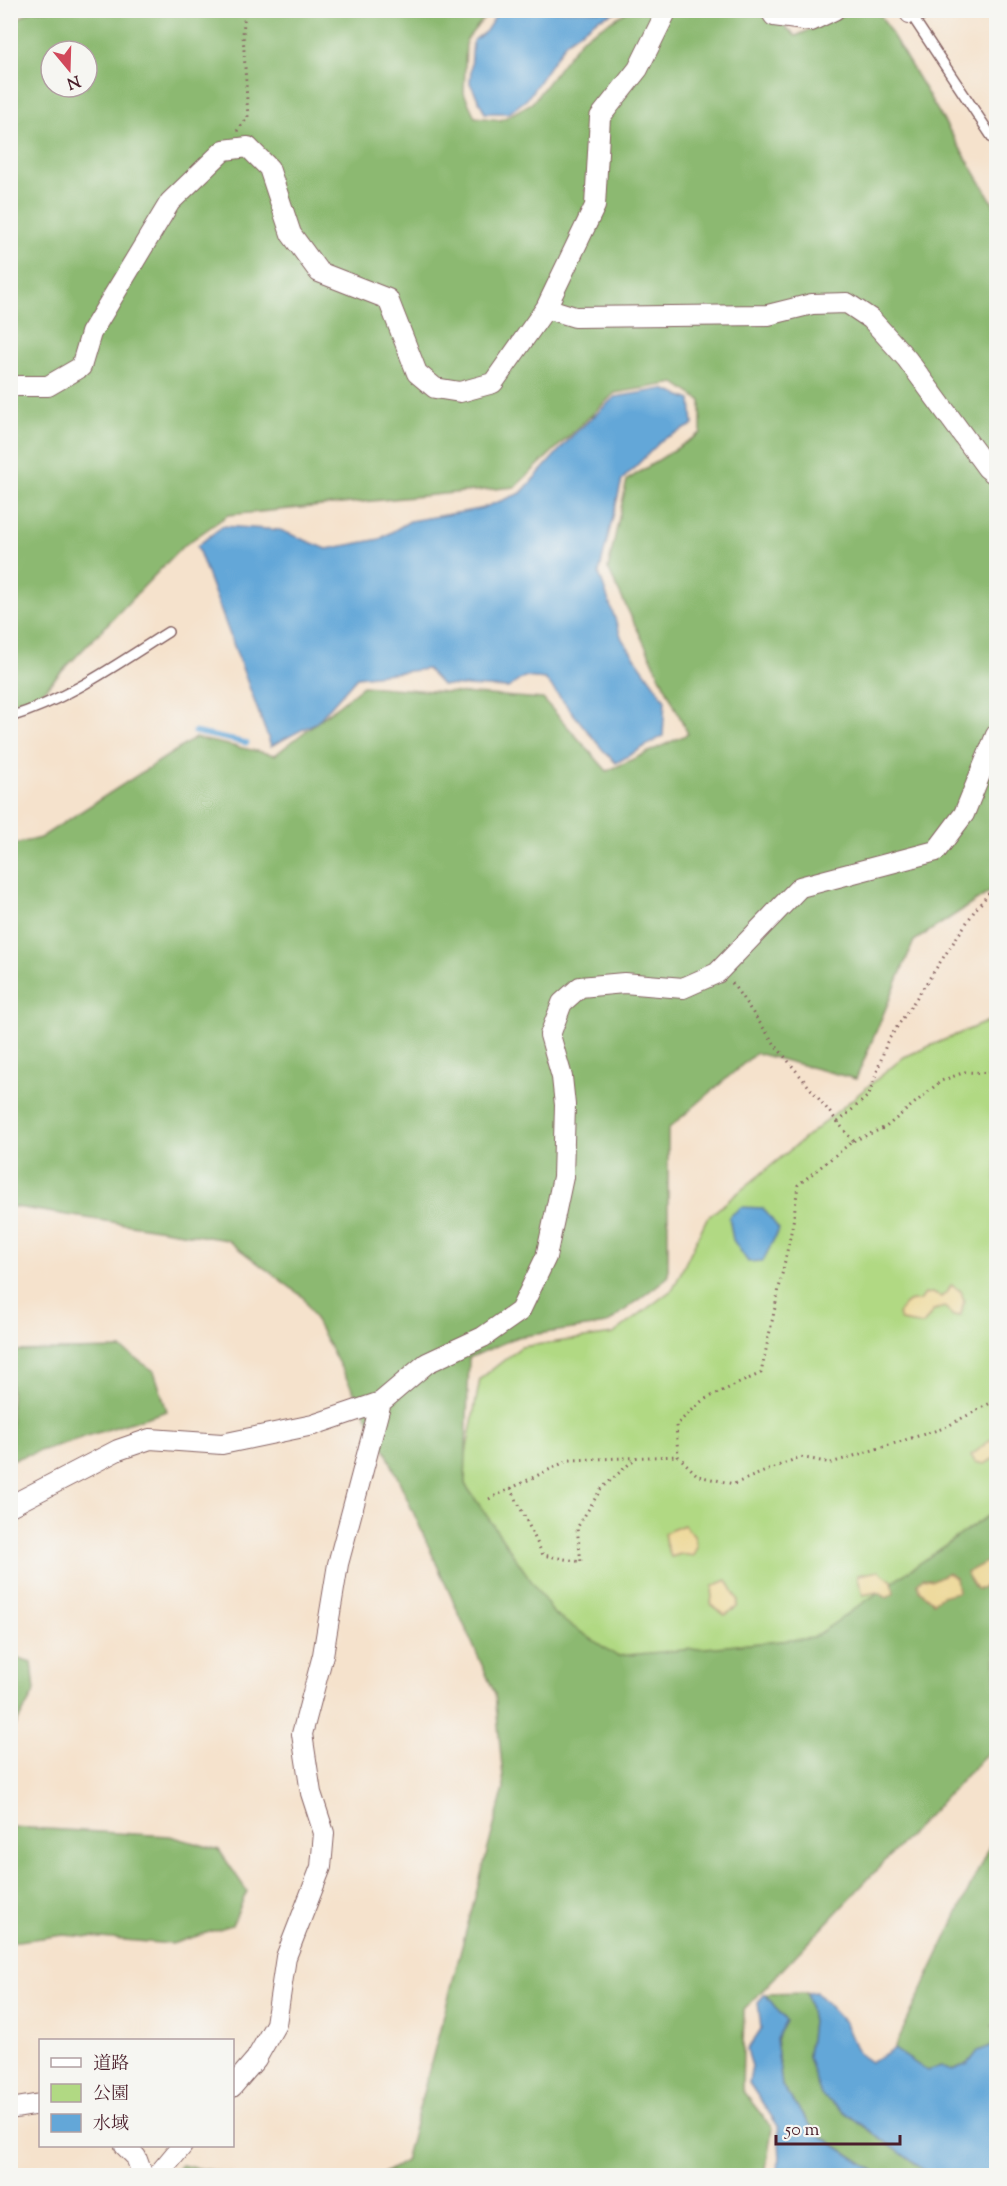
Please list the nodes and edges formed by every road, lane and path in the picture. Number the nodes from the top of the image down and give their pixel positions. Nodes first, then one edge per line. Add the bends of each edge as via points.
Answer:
1 (245, 10) edge
2 (667, 10) edge
3 (770, 10) edge
4 (834, 10) edge
5 (913, 11) edge
6 (996, 143) edge
7 (224, 150) junction
8 (546, 308) junction
9 (10, 386) edge
10 (996, 475) edge
11 (168, 632) dead end
12 (10, 717) edge
13 (996, 735) edge
14 (996, 885) edge
15 (717, 973) junction
16 (996, 1073) edge
17 (838, 1122) junction
18 (853, 1141) junction
19 (996, 1400) edge
20 (381, 1402) junction
21 (678, 1456) junction
22 (638, 1457) junction
23 (511, 1488) junction
24 (489, 1499) dead end
25 (10, 1506) edge
26 (234, 2085) edge
27 (39, 2104) edge
28 (10, 2109) edge
29 (127, 2147) edge
30 (180, 2147) edge
31 (143, 2175) edge
32 (157, 2175) edge

1 - 7 path via 248,117
2 - 8 street via 638,69 600,117 595,206
3 - 4 street via 774,16 811,21
5 - 6 lane
7 - 8 street via 248,147 269,168 291,234 319,272 388,299 417,374 435,388 460,392 493,383
7 - 9 street via 171,202 91,333 81,367 48,386
8 - 10 street via 575,317 768,315 813,304 847,303 872,319 907,359
11 - 12 lane via 79,688 40,708
13 - 15 street via 964,814 936,851 800,886
14 - 17 path via 887,1042 869,1095
15 - 17 path via 730,981 776,1046
15 - 20 street via 683,988 624,983 580,987 562,1003 550,1035 565,1105 563,1177 546,1257 520,1311 483,1337 427,1363
16 - 18 path via 965,1072 941,1081 886,1127
17 - 18 path
18 - 21 path via 798,1185 761,1373 703,1400 676,1425
19 - 21 path via 944,1428 831,1463 800,1457 734,1484 698,1476
20 - 25 street via 313,1425 222,1444 150,1439 118,1450
20 - 26 street via 338,1563 323,1655 302,1734 311,1793 324,1833 321,1867 286,1957 276,2024 256,2059
21 - 22 path
22 - 23 path via 569,1460
22 - 23 path via 602,1489 577,1528 581,1562 543,1555
23 - 24 path
27 - 28 street
29 - 31 street
30 - 32 street

